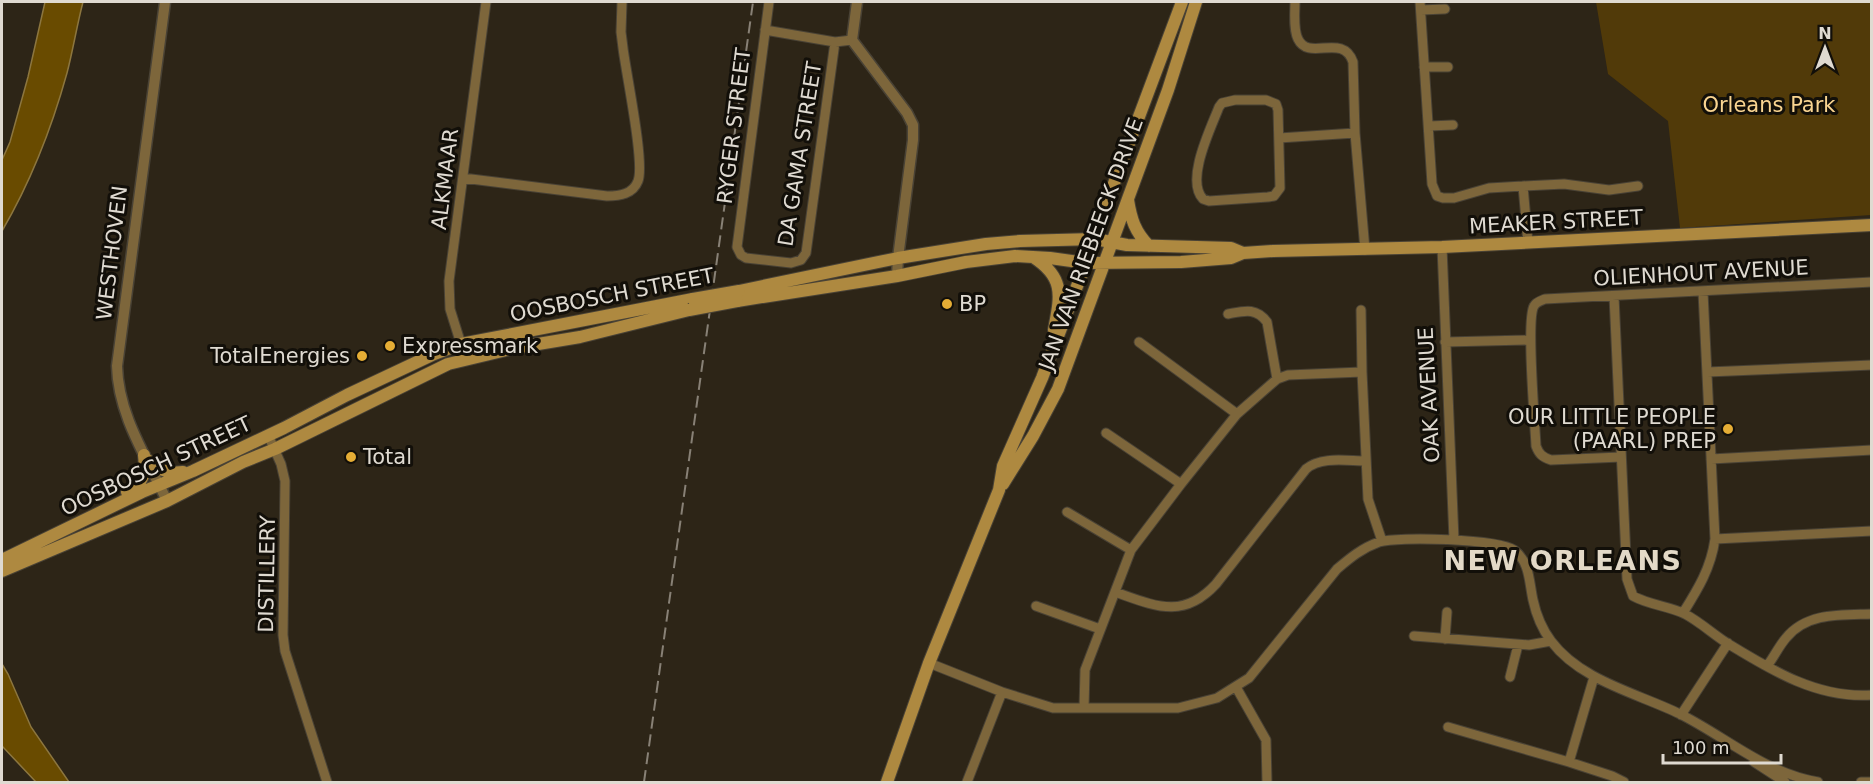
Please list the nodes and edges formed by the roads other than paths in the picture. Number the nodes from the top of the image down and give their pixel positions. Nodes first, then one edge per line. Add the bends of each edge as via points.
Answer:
1 (165, 2) edge
2 (486, 2) edge
3 (622, 2) edge
4 (769, 2) edge
5 (857, 2) edge
6 (1182, 2) edge
7 (1196, 2) edge
8 (1295, 2) edge
9 (1420, 6) edge
10 (1444, 9) dead end
11 (765, 30) junction
12 (852, 40) junction
13 (835, 42) junction
14 (1448, 67) dead end
15 (1424, 68) junction
16 (1453, 125) dead end
17 (1429, 126) junction
18 (1355, 133) junction
19 (1280, 138) junction
20 (463, 178) junction
21 (1523, 186) junction
22 (1638, 186) dead end
23 (1128, 199) junction
24 (1872, 225) edge
25 (1095, 239) junction
26 (1112, 242) junction
27 (1528, 243) junction
28 (1149, 246) junction
29 (1442, 247) junction
30 (1365, 250) junction
31 (1243, 253) junction
32 (1033, 257) junction
33 (898, 258) junction
34 (791, 263) joint
35 (1086, 264) junction
36 (1105, 264) junction
37 (897, 276) junction
38 (1872, 282) edge
39 (1703, 292) junction
40 (738, 296) junction
41 (1614, 296) junction
42 (691, 304) junction
43 (1361, 310) dead end
44 (1228, 314) dead end
45 (1530, 340) junction
46 (1139, 342) dead end
47 (1445, 342) junction
48 (461, 344) junction
49 (466, 360) junction
50 (1872, 365) edge
51 (1362, 372) junction
52 (1707, 372) junction
53 (1042, 378) junction
54 (1277, 379) junction
55 (1237, 414) junction
56 (1106, 433) dead end
57 (268, 435) junction
58 (275, 449) junction
59 (1872, 450) edge
60 (145, 457) junction
61 (1621, 457) junction
62 (1711, 459) junction
63 (1366, 461) junction
64 (193, 471) junction
65 (1181, 484) junction
66 (160, 485) junction
67 (999, 490) junction
68 (167, 501) junction
69 (1067, 512) dead end
70 (70, 526) junction
71 (1872, 531) edge
72 (1715, 539) junction
73 (1454, 540) junction
74 (1382, 541) junction
75 (1131, 550) junction
76 (2, 560) edge
77 (2, 571) edge
78 (1115, 592) junction
79 (1036, 606) dead end
80 (1447, 612) dead end
81 (1683, 613) junction
82 (1872, 614) edge
83 (1100, 629) junction
84 (1414, 636) dead end
85 (1445, 639) junction
86 (1551, 641) junction
87 (1728, 643) junction
88 (1518, 645) junction
89 (930, 663) junction
90 (1767, 666) junction
91 (1510, 677) dead end
92 (1594, 677) junction
93 (1236, 687) junction
94 (1002, 692) junction
95 (1872, 695) edge
96 (1084, 708) junction
97 (1682, 715) junction
98 (1448, 727) dead end
99 (1745, 754) junction
100 (1569, 762) junction
101 (1600, 772) junction
102 (1872, 782) edge
103 (327, 783) edge
104 (887, 783) edge
105 (967, 783) edge
106 (1267, 783) edge
107 (1595, 783) edge
108 (1624, 783) edge
109 (1785, 783) edge
110 (1818, 783) edge
111 (1862, 783) edge

1 - 60 street, WESTHOVEN via 117,366 120,396
2 - 20 street, ALKMAAR
3 - 20 street via 623,48 640,160 634,188 618,196 607,196
4 - 11 street, RYGER STREET
5 - 12 street
6 - 25 main road, JAN VAN RIEBEECK DRIVE
7 - 23 main road, JAN VAN RIEBEECK DRIVE
8 - 18 street via 1296,33 1303,45 1311,49 1339,48 1351,55
9 - 10 street
9 - 15 street
11 - 13 street
11 - 34 street, RYGER STREET via 737,247 746,258
12 - 13 street
12 - 33 street via 913,125
13 - 34 street, DA GAMA STREET via 806,253 801,260
14 - 15 street
15 - 17 street
16 - 17 street
17 - 21 street via 1432,184 1437,196 1454,198 1489,188
18 - 19 street
18 - 30 street
19 - 19 street via 1281,188 1274,196 1209,201 1199,195 1198,164 1222,103 1272,101 1278,110
20 - 48 street, ALKMAAR via 449,295
21 - 22 street via 1564,184 1609,190
21 - 27 street
23 - 26 main road, JAN VAN RIEBEECK DRIVE
23 - 28 main road via 1131,222
24 - 27 main road, MEAKER STREET
25 - 26 main road, MEAKER STREET
25 - 33 main road, OOSBOSCH STREET via 997,243
25 - 35 main road, JAN VAN RIEBEECK DRIVE
26 - 28 main road, MEAKER STREET
26 - 36 main road, JAN VAN RIEBEECK DRIVE
27 - 29 main road, MEAKER STREET
28 - 31 main road, MEAKER STREET via 1231,248
29 - 30 main road, MEAKER STREET
29 - 47 street, OAK AVENUE
30 - 31 main road, MEAKER STREET
31 - 36 main road, MEAKER STREET via 1231,258 1181,262
32 - 35 main road, OOSBOSCH STREET
32 - 37 main road, OOSBOSCH STREET via 976,260
32 - 53 main road via 1054,274 1059,290
33 - 37 street
33 - 40 main road, OOSBOSCH STREET
35 - 36 main road, MEAKER STREET
35 - 53 main road, JAN VAN RIEBEECK DRIVE
36 - 67 main road, JAN VAN RIEBEECK DRIVE via 1058,389
37 - 40 main road, OOSBOSCH STREET
38 - 39 street, OLIENHOUT AVENUE
39 - 41 street, OLIENHOUT AVENUE
39 - 52 street
40 - 42 main road, OOSBOSCH STREET, bridge
41 - 45 street, OLIENHOUT AVENUE via 1545,299 1534,305
41 - 61 street
42 - 48 main road, OOSBOSCH STREET
42 - 49 main road, OOSBOSCH STREET via 580,337
43 - 51 street
44 - 54 street via 1250,310 1267,321
45 - 47 street
45 - 61 street via 1538,453 1551,460
46 - 55 street
47 - 73 street, OAK AVENUE
48 - 49 street, ALKMAAR
48 - 57 main road, OOSBOSCH STREET via 347,394
49 - 58 main road, OOSBOSCH STREET via 448,364
50 - 52 street
51 - 54 street via 1299,373
51 - 63 street
52 - 62 street
53 - 67 main road, JAN VAN RIEBEECK DRIVE via 1003,466
54 - 55 street
55 - 65 street
56 - 65 street
57 - 58 street, DISTILLERY
57 - 64 main road, OOSBOSCH STREET
58 - 68 main road, OOSBOSCH STREET
58 - 103 street, DISTILLERY via 286,492 282,635
59 - 62 street
60 - 64 main road via 170,473
60 - 66 street, WESTHOVEN
60 - 70 main road via 144,474 137,487 87,512
61 - 81 street via 1630,590 1641,600
62 - 72 street
63 - 74 street via 1370,506
63 - 78 street via 1312,464 1206,596 1193,603 1164,608
64 - 66 main road, OOSBOSCH STREET
65 - 75 street
66 - 68 street, WESTHOVEN
66 - 70 main road, OOSBOSCH STREET
67 - 89 main road, JAN VAN RIEBEECK DRIVE
68 - 77 main road, OOSBOSCH STREET
69 - 75 street
70 - 76 main road, OOSBOSCH STREET
71 - 72 street
72 - 81 street via 1703,582
73 - 74 street
73 - 86 street via 1500,544 1522,557 1537,615
74 - 93 street via 1355,554 1337,569 1261,665
75 - 78 street
78 - 83 street
79 - 83 street
80 - 85 street
81 - 87 street
82 - 90 street via 1833,615 1805,623 1787,637
83 - 96 street via 1085,670
84 - 85 street
85 - 88 street
86 - 88 street
86 - 92 street
87 - 90 street
87 - 97 street
88 - 91 street
89 - 94 street
89 - 104 main road, JAN VAN RIEBEECK DRIVE
90 - 95 street via 1810,688 1855,697
92 - 97 street
92 - 100 street
93 - 96 street via 1217,698 1179,708
93 - 106 street via 1266,740
94 - 96 street via 1053,708
94 - 105 street
97 - 99 street
98 - 100 street
99 - 109 street
99 - 110 street
100 - 101 street
101 - 107 street
101 - 108 street
102 - 111 street

